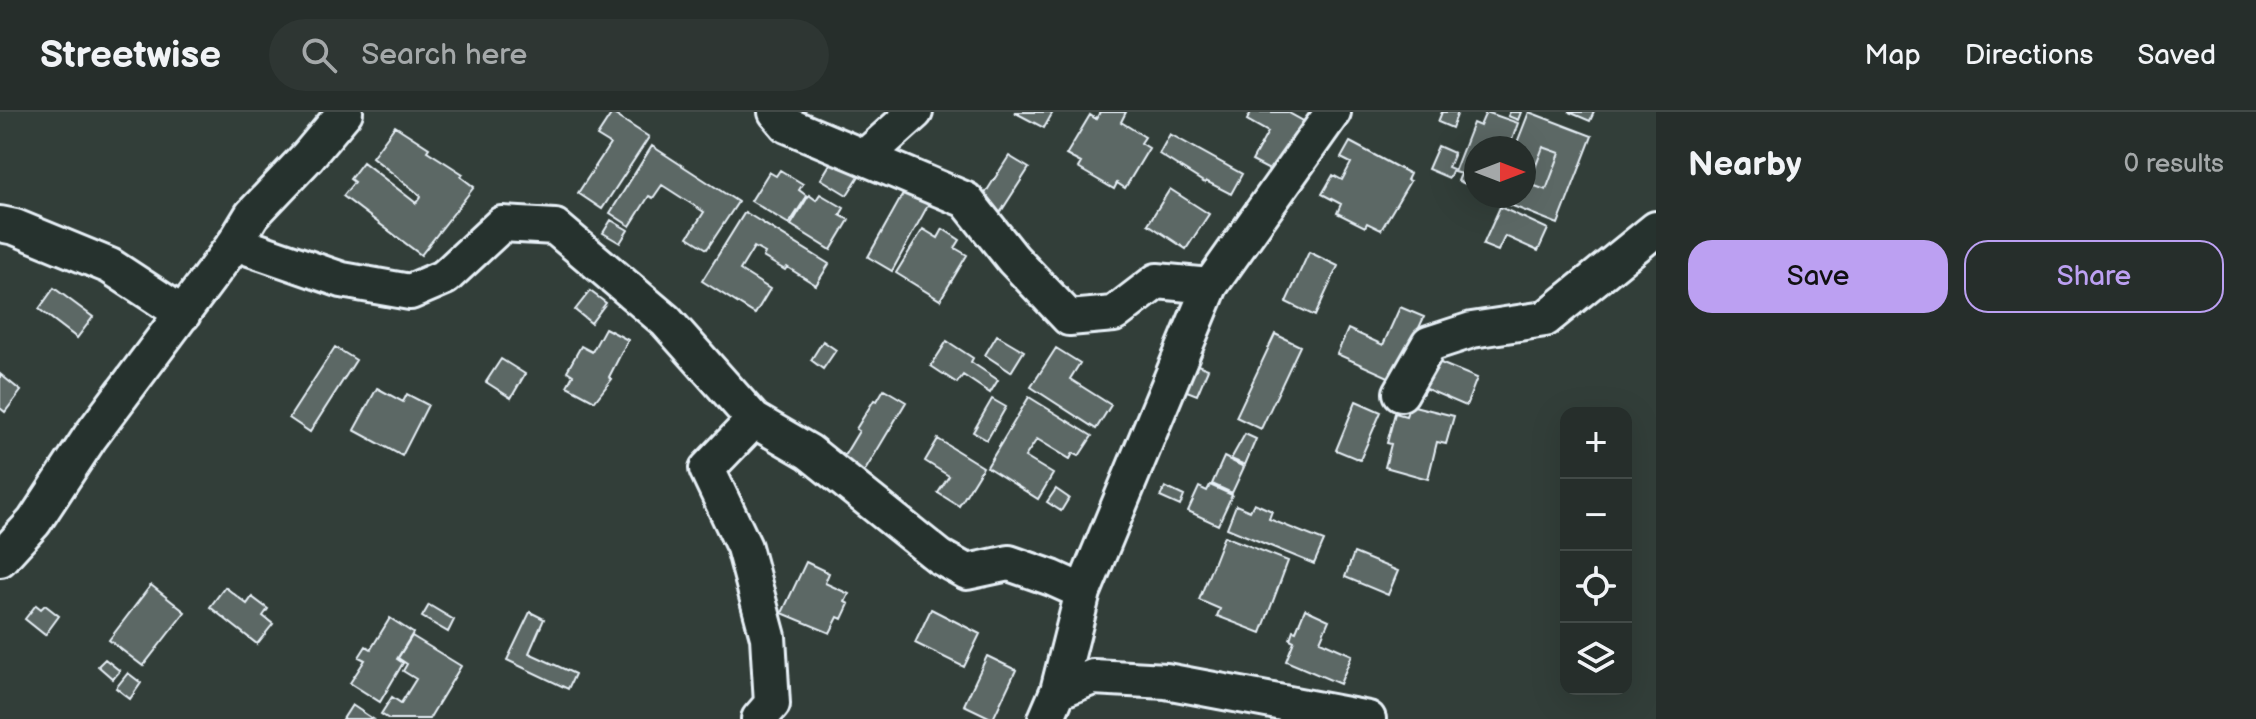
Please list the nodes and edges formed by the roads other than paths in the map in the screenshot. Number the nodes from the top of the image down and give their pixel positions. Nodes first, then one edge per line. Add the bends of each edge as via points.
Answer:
1 (345, 112) edge
2 (776, 112) edge
3 (915, 112) edge
4 (1333, 112) edge
5 (865, 157) junction
6 (0, 224) edge
7 (1656, 229) edge
8 (235, 243) junction
9 (1210, 286) junction
10 (183, 314) junction
11 (1401, 393) dead end
12 (754, 420) junction
13 (0, 559) edge
14 (1083, 592) junction
15 (1052, 705) edge
16 (759, 719) edge
17 (1368, 719) edge

1 - 8 street via 252,215
2 - 5 street via 787,125
3 - 5 street
4 - 9 street
5 - 9 street via 966,200 1069,318 1114,314 1157,281
6 - 10 street via 110,266
7 - 11 street via 1545,319 1472,330 1429,344
8 - 10 street
8 - 12 street via 342,280 410,292 445,277 502,224 555,227 666,321
9 - 14 street
10 - 13 street via 34,522
12 - 14 street via 809,452 940,557 967,572 1009,563
12 - 16 street via 707,469 744,547 768,637 772,704
14 - 15 street
15 - 17 street via 1093,677 1166,681

